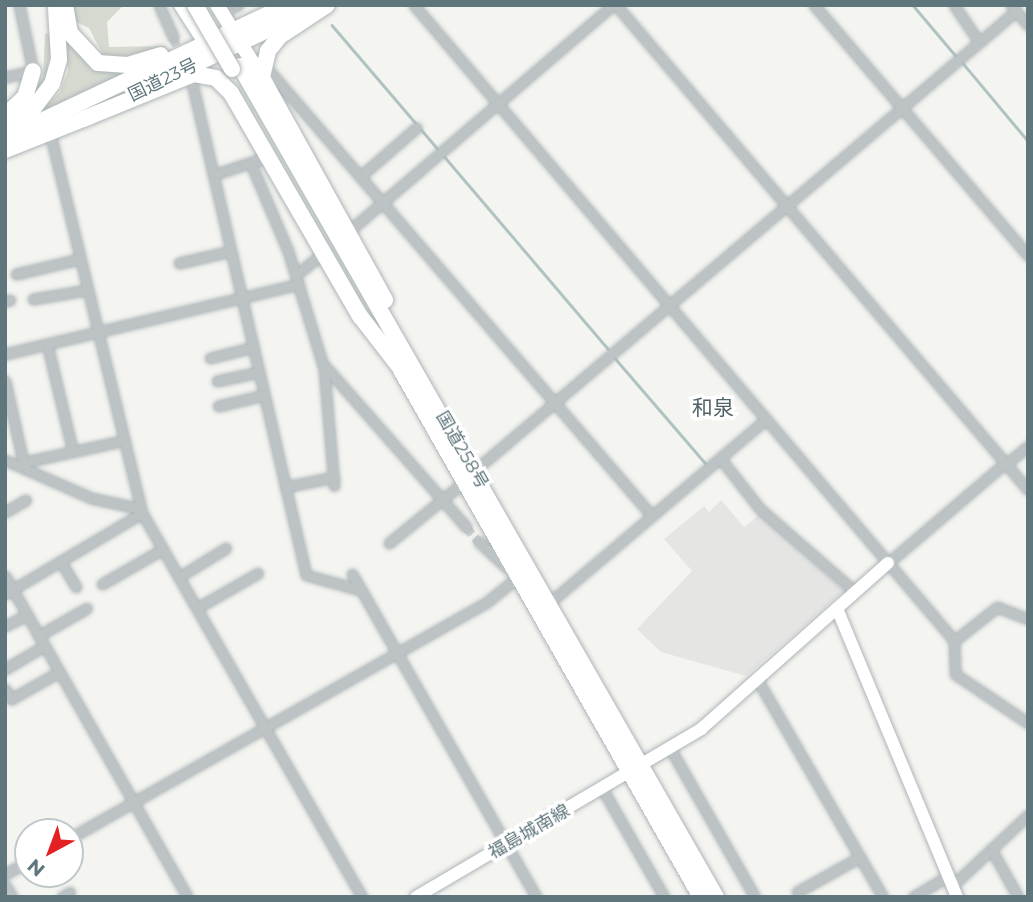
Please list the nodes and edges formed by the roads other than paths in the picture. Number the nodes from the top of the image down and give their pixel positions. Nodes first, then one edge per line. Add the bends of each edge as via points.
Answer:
1 (19, 5) edge
2 (56, 5) edge
3 (65, 5) edge
4 (159, 5) edge
5 (181, 5) edge
6 (196, 5) edge
7 (205, 5) edge
8 (262, 5) edge
9 (288, 5) edge
10 (306, 5) edge
11 (320, 5) edge
12 (327, 5) edge
13 (414, 5) edge
14 (615, 5) edge
15 (814, 5) edge
16 (954, 5) edge
17 (1014, 8) edge
18 (231, 22) edge
19 (1028, 25) edge
20 (173, 37) tunnel mouth
21 (205, 37) junction
22 (979, 42) junction
23 (191, 66) junction
24 (236, 68) junction
25 (33, 71) junction
26 (262, 71) junction
27 (5, 77) edge
28 (193, 87) dead end
29 (498, 104) junction
30 (902, 108) junction
31 (5, 116) edge
32 (83, 120) junction
33 (5, 125) edge
34 (416, 128) dead end
35 (50, 133) junction
36 (5, 138) edge
37 (5, 150) edge
38 (270, 156) junction
39 (251, 164) junction
40 (213, 175) junction
41 (362, 175) junction
42 (385, 201) junction
43 (786, 206) junction
44 (348, 232) junction
45 (231, 251) junction
46 (323, 253) junction
47 (1028, 256) edge
48 (80, 260) junction
49 (179, 263) dead end
50 (16, 274) dead end
51 (298, 279) junction
52 (87, 290) junction
53 (242, 298) junction
54 (33, 299) dead end
55 (669, 305) junction
56 (96, 332) junction
57 (47, 344) junction
58 (254, 347) junction
59 (5, 354) edge
60 (210, 358) dead end
61 (323, 363) junction
62 (398, 365) junction
63 (259, 372) junction
64 (5, 381) edge
65 (217, 381) dead end
66 (426, 388) junction
67 (264, 395) junction
68 (555, 402) junction
69 (218, 406) dead end
70 (766, 419) junction
71 (121, 441) junction
72 (1028, 446) edge
73 (72, 452) junction
74 (720, 458) junction
75 (5, 460) edge
76 (25, 464) junction
77 (1006, 464) junction
78 (469, 476) junction
79 (285, 487) junction
80 (1028, 490) edge
81 (442, 499) junction
82 (26, 500) dead end
83 (142, 511) junction
84 (5, 512) edge
85 (652, 516) junction
86 (466, 527) tunnel mouth
87 (479, 542) tunnel mouth
88 (389, 543) dead end
89 (226, 548) dead end
90 (163, 549) junction
91 (61, 562) junction
92 (888, 563) junction
93 (258, 573) dead end
94 (352, 574) dead end
95 (5, 576) edge
96 (179, 577) junction
97 (518, 577) junction
98 (102, 584) dead end
99 (76, 587) dead end
100 (361, 590) junction
101 (9, 591) edge
102 (854, 591) junction
103 (548, 604) junction
104 (87, 608) dead end
105 (197, 608) junction
106 (838, 611) junction
107 (27, 615) junction
108 (1028, 618) edge
109 (5, 626) edge
110 (38, 636) junction
111 (954, 641) junction
112 (44, 646) junction
113 (396, 652) junction
114 (5, 669) edge
115 (59, 672) junction
116 (757, 679) junction
117 (5, 689) edge
118 (1028, 723) edge
119 (264, 727) junction
120 (671, 750) junction
121 (636, 772) junction
122 (603, 790) junction
123 (134, 802) junction
124 (1028, 815) edge
125 (84, 830) edge
126 (507, 845) junction
127 (991, 849) junction
128 (860, 856) junction
129 (5, 885) edge
130 (952, 886) edge
131 (797, 892) dead end
132 (12, 897) edge
133 (187, 897) edge
134 (362, 897) edge
135 (416, 897) edge
136 (536, 897) edge
137 (664, 897) edge
138 (701, 897) edge
139 (716, 897) edge
140 (755, 897) edge
141 (883, 897) edge
142 (913, 897) edge
143 (1018, 897) edge

1 - 25 street
2 - 33 highway via 59,59 51,84 33,109
3 - 21 highway via 78,47 110,66 151,59
4 - 20 street
5 - 21 main road
6 - 21 main road
6 - 24 highway, 国道258号, bridge
7 - 24 highway, 国道258号
8 - 18 highway
9 - 18 highway, 国道23号
10 - 18 main road
11 - 18 highway, 国道23号
12 - 26 highway via 280,36
13 - 29 street
14 - 29 street
14 - 43 street
15 - 30 street
16 - 22 street
17 - 19 street
17 - 22 street
18 - 21 highway
18 - 23 highway, 国道23号
18 - 26 main road
21 - 23 main road
21 - 36 highway, 国道23号
22 - 30 street
23 - 32 highway, 国道23号
24 - 62 highway, 国道258号
24 - 66 highway, 国道258号
25 - 27 street
25 - 31 highway via 24,97
26 - 41 street
26 - 44 highway via 294,143
28 - 40 street
29 - 42 street
29 - 55 street
30 - 43 street
30 - 47 street
32 - 35 highway, 国道23号
32 - 38 highway via 201,73 231,93
34 - 41 street
35 - 37 highway, 国道23号
35 - 48 street
38 - 39 street
38 - 46 highway
39 - 40 street
39 - 51 street
40 - 45 street
41 - 42 street
42 - 44 street
42 - 68 street
43 - 55 street
43 - 77 street
44 - 66 highway
45 - 49 street
45 - 53 street
46 - 51 street
46 - 62 highway
48 - 50 street
48 - 52 street
51 - 53 street
51 - 61 street
52 - 54 street
52 - 56 street
53 - 56 street
53 - 58 street
55 - 68 street
55 - 70 street
56 - 57 street
56 - 71 street
57 - 59 street
57 - 73 street
58 - 60 street
58 - 63 street
61 - 79 street via 334,481
61 - 81 street
62 - 78 highway, 国道258号
63 - 65 street
63 - 67 street
64 - 76 street
66 - 78 highway, 国道258号
67 - 69 street
67 - 79 street
68 - 78 street
68 - 85 street
70 - 74 street
70 - 92 street
71 - 73 street
71 - 83 street
72 - 77 street
73 - 76 street
74 - 85 street
74 - 102 street via 760,509
75 - 76 street
76 - 83 street via 91,498
77 - 80 street
77 - 92 street
78 - 81 street
78 - 97 highway, 国道258号
78 - 103 highway, 国道258号
79 - 100 street via 306,575
81 - 86 street
81 - 88 street
82 - 84 street
83 - 90 street
83 - 91 street
85 - 103 street
87 - 97 street via 505,572
89 - 96 street
90 - 96 street
90 - 98 street
91 - 99 street
91 - 101 street
92 - 102 street, 福島城南線
92 - 111 street
93 - 105 street
94 - 100 street
95 - 101 street
96 - 105 street
97 - 113 street via 487,603
97 - 121 highway, 国道258号
100 - 113 street
101 - 107 street
102 - 106 street, 福島城南線 via 837,605
103 - 121 highway, 国道258号
104 - 110 street
105 - 119 street
106 - 116 street, 福島城南線
106 - 130 street
107 - 109 street
107 - 110 street
108 - 111 street via 997,607
110 - 112 street
111 - 118 street via 955,674
112 - 114 street
112 - 115 street
113 - 119 street
113 - 126 street
115 - 117 street via 11,699
115 - 123 street
116 - 120 street, 福島城南線
116 - 128 street
119 - 123 street
119 - 134 street
120 - 121 street, 福島城南線
120 - 140 street
121 - 122 street, 福島城南線
121 - 138 highway, 国道258号
121 - 139 highway, 国道258号
122 - 126 street, 福島城南線
122 - 137 street
123 - 125 street
123 - 133 street
124 - 127 street
126 - 135 street, 福島城南線
126 - 136 street
127 - 130 street
127 - 143 street
128 - 131 street
128 - 141 street
129 - 132 street
130 - 142 street

